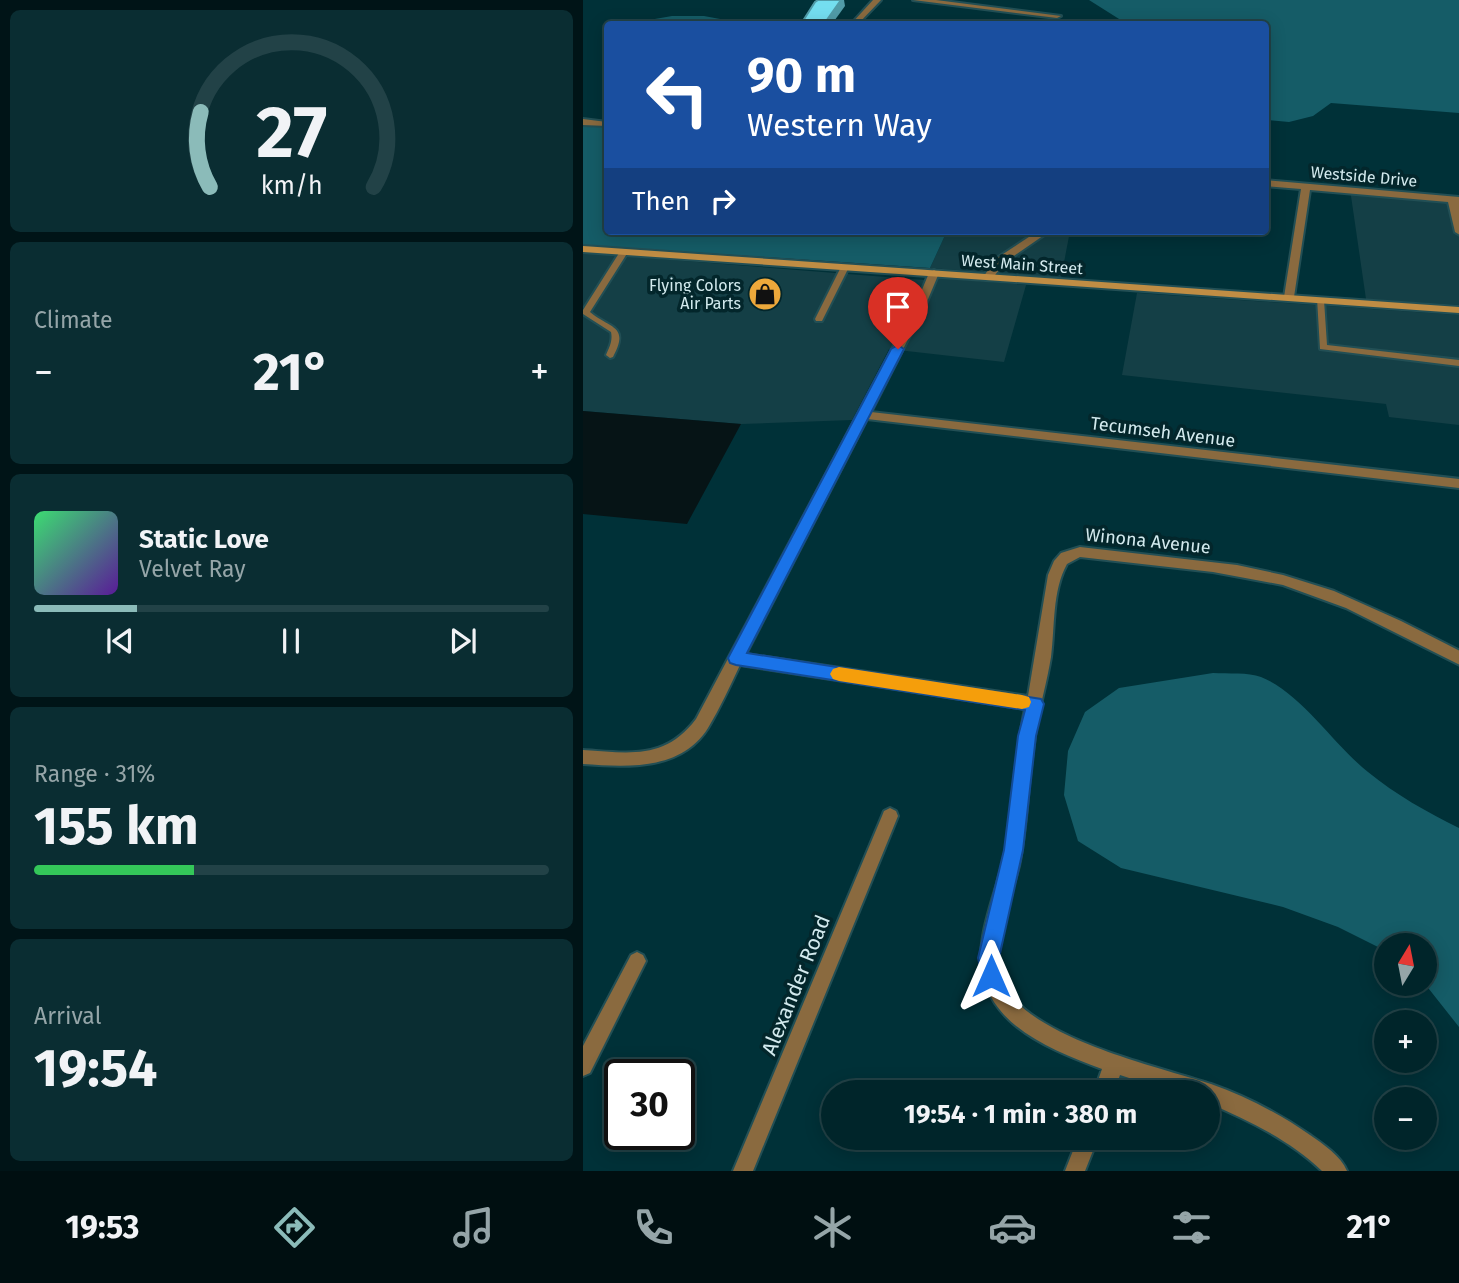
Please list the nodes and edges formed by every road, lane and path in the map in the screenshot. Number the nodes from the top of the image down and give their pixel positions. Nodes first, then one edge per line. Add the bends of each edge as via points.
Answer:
1 (877, 0) edge
2 (917, 0) edge
3 (972, 0) edge
4 (965, 7) junction
5 (1057, 16) dead end
6 (857, 21) edge
7 (583, 122) edge
8 (604, 124) edge
9 (1269, 183) edge
10 (1306, 186) junction
11 (1456, 200) edge
12 (1459, 233) edge
13 (1039, 235) edge
14 (583, 249) edge
15 (624, 252) junction
16 (845, 267) junction
17 (934, 273) junction
18 (988, 277) junction
19 (1289, 298) junction
20 (1320, 300) junction
21 (1459, 310) edge
22 (819, 319) dead end
23 (610, 355) dead end
24 (1459, 363) edge
25 (863, 415) junction
26 (1459, 484) edge
27 (736, 658) junction
28 (1459, 659) edge
29 (1035, 704) junction
30 (583, 757) edge
31 (890, 816) dead end
32 (637, 961) dead end
33 (1114, 1063) junction
34 (583, 1066) edge
35 (1108, 1080) edge
36 (1166, 1080) edge
37 (1220, 1099) edge
38 (1083, 1150) edge
39 (743, 1171) edge
40 (1075, 1171) edge
41 (1337, 1171) edge

1 - 6 street
2 - 4 street
3 - 4 street
4 - 5 street
7 - 8 street
9 - 10 street, Westside Drive
10 - 11 street, Westside Drive
10 - 19 street
11 - 12 street
13 - 18 street via 1001,260
14 - 15 main road, West Main Street
15 - 16 main road, West Main Street
15 - 23 lane via 586,312 617,335
16 - 17 main road, West Main Street
16 - 22 lane
17 - 18 main road, West Main Street
17 - 25 street
18 - 19 main road, West Main Street
19 - 20 main road, West Main Street
20 - 21 main road, West Main Street
20 - 24 lane via 1323,346
25 - 26 street, Tecumseh Avenue
25 - 27 street
27 - 29 street
27 - 30 street via 702,724 678,748 635,757
28 - 29 street, Winona Avenue via 1356,607 1284,580 1245,571 1077,551 1058,567
29 - 33 street, Winona Avenue via 1013,850 989,958 991,976 1007,1009 1020,1020
31 - 39 street, Alexander Road
32 - 34 street
33 - 35 street
33 - 36 street, Winona Avenue
37 - 41 street, Winona Avenue via 1299,1139
38 - 40 street

